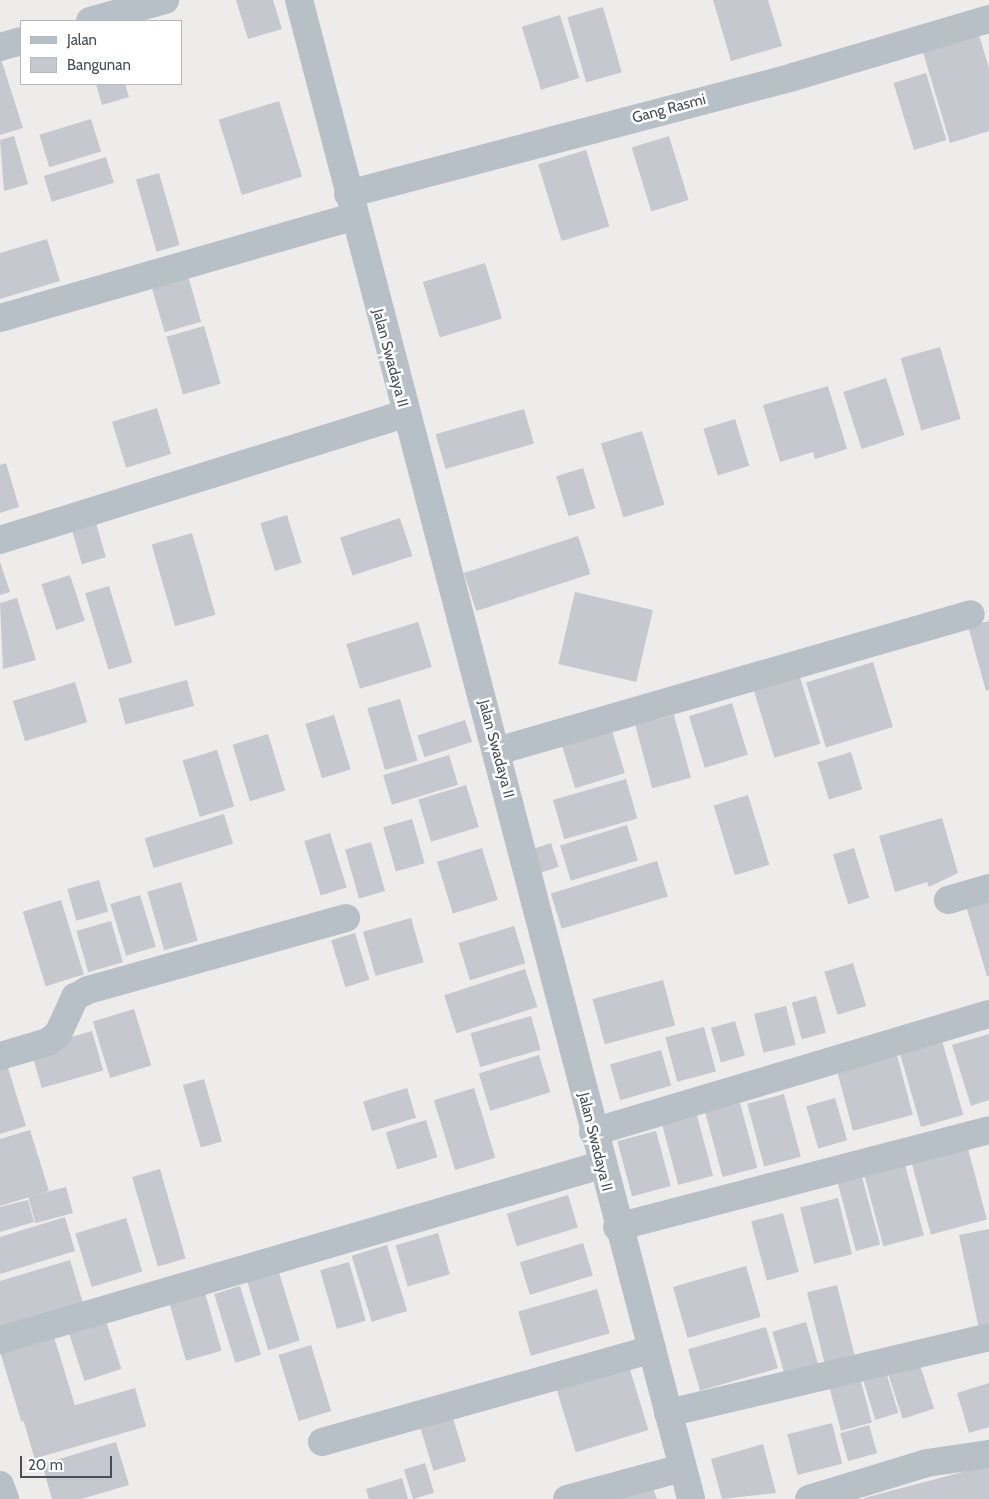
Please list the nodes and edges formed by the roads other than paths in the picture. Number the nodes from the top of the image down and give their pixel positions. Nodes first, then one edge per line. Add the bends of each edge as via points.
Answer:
1 (165, 0) edge
2 (299, 0) edge
3 (989, 19) edge
4 (94, 20) edge
5 (20, 41) edge
6 (0, 47) edge
7 (351, 205) junction
8 (0, 318) edge
9 (405, 414) junction
10 (0, 540) edge
11 (971, 614) dead end
12 (497, 751) junction
13 (989, 888) edge
14 (948, 900) dead end
15 (346, 918) dead end
16 (989, 1014) edge
17 (0, 1056) edge
18 (989, 1130) edge
19 (593, 1132) junction
20 (601, 1165) junction
21 (617, 1227) junction
22 (989, 1337) edge
23 (0, 1340) edge
24 (652, 1349) junction
25 (668, 1413) junction
26 (322, 1442) dead end
27 (989, 1454) edge
28 (682, 1468) junction
29 (0, 1485) edge
30 (5, 1499) edge
31 (567, 1499) edge
32 (691, 1499) edge
33 (809, 1499) edge

1 - 4 street
2 - 7 street, Jalan Swadaya II
3 - 7 street, Gang Rasmi
5 - 6 street
7 - 8 street, Gang Rasmi
7 - 9 street, Jalan Swadaya II
9 - 10 street
9 - 12 street, Jalan Swadaya II
11 - 12 street
12 - 19 street, Jalan Swadaya II
13 - 14 street
15 - 17 street via 88,990 75,997 58,1034 48,1042
16 - 19 street
18 - 21 street
19 - 20 street, Jalan Swadaya II
20 - 21 street, Jalan Swadaya II
20 - 23 street
21 - 24 street, Jalan Swadaya II
22 - 25 street
24 - 25 street, Jalan Swadaya II
24 - 26 street
25 - 28 street, Jalan Swadaya II
27 - 33 street via 927,1464
28 - 31 street
28 - 32 street, Jalan Swadaya II
29 - 30 street

